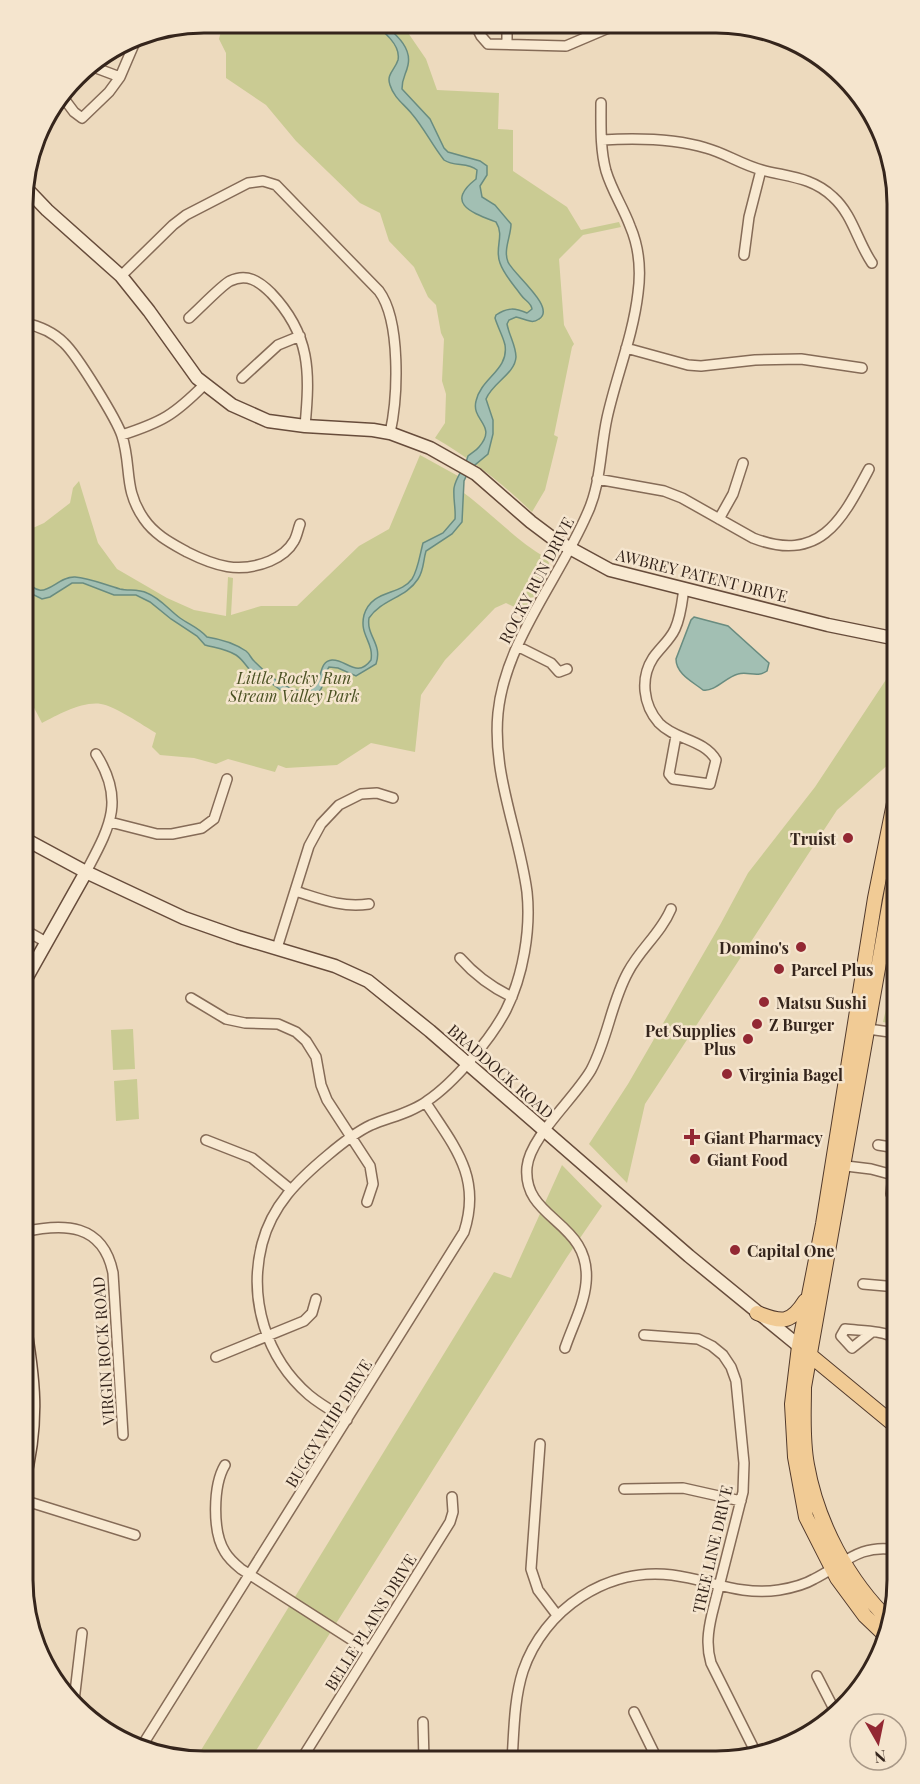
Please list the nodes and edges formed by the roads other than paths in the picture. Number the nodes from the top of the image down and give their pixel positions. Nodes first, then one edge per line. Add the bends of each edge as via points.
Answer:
1 (480, 33) edge
2 (507, 33) edge
3 (593, 33) edge
4 (507, 44) junction
5 (132, 49) edge
6 (99, 69) edge
7 (120, 77) junction
8 (67, 102) edge
9 (601, 103) dead end
10 (602, 140) junction
11 (761, 170) junction
12 (33, 196) edge
13 (744, 255) dead end
14 (872, 263) dead end
15 (120, 276) junction
16 (189, 318) dead end
17 (33, 326) edge
18 (300, 336) junction
19 (626, 348) junction
20 (862, 368) dead end
21 (242, 378) dead end
22 (204, 385) junction
23 (304, 426) junction
24 (390, 433) junction
25 (122, 435) junction
26 (743, 463) dead end
27 (869, 469) dead end
28 (597, 479) junction
29 (719, 519) junction
30 (300, 524) dead end
31 (571, 549) junction
32 (684, 588) junction
33 (887, 637) edge
34 (517, 646) junction
35 (567, 669) dead end
36 (676, 736) junction
37 (96, 754) dead end
38 (227, 779) dead end
39 (393, 798) dead end
40 (110, 822) junction
41 (887, 838) edge
42 (33, 843) edge
43 (86, 872) junction
44 (295, 891) junction
45 (887, 897) edge
46 (875, 898) junction
47 (369, 904) dead end
48 (671, 909) dead end
49 (887, 932) edge
50 (33, 934) edge
51 (46, 942) junction
52 (277, 948) junction
53 (460, 958) dead end
54 (33, 966) edge
55 (512, 997) junction
56 (191, 998) dead end
57 (868, 1029) junction
58 (887, 1032) edge
59 (466, 1063) junction
60 (426, 1103) junction
61 (544, 1130) junction
62 (351, 1137) junction
63 (206, 1140) dead end
64 (878, 1145) dead end
65 (887, 1146) edge
66 (838, 1165) junction
67 (887, 1174) edge
68 (290, 1189) junction
69 (367, 1202) dead end
70 (33, 1230) edge
71 (863, 1284) dead end
72 (887, 1286) edge
73 (809, 1294) junction
74 (316, 1299) dead end
75 (757, 1313) junction
76 (872, 1332) dead end
77 (887, 1334) edge
78 (644, 1335) dead end
79 (268, 1337) junction
80 (799, 1346) junction
81 (565, 1348) dead end
82 (811, 1356) junction
83 (216, 1358) dead end
84 (887, 1419) edge
85 (347, 1420) junction
86 (123, 1435) dead end
87 (540, 1444) dead end
88 (225, 1465) dead end
89 (624, 1489) dead end
90 (452, 1497) dead end
91 (741, 1501) junction
92 (33, 1503) edge
93 (135, 1535) dead end
94 (887, 1549) edge
95 (844, 1561) junction
96 (831, 1569) junction
97 (250, 1574) junction
98 (719, 1585) junction
99 (884, 1614) edge
100 (557, 1616) junction
101 (879, 1630) edge
102 (82, 1632) dead end
103 (369, 1651) junction
104 (817, 1676) dead end
105 (75, 1693) edge
106 (832, 1705) edge
107 (634, 1712) dead end
108 (423, 1722) dead end
109 (145, 1740) edge
110 (753, 1747) edge
111 (308, 1751) edge
112 (424, 1751) edge
113 (513, 1751) edge
114 (653, 1751) edge

1 - 4 street via 488,44
2 - 4 street
3 - 4 street via 566,45
5 - 7 street
6 - 7 street
7 - 8 street via 82,118
9 - 10 street, ROCKY RUN DRIVE
10 - 11 street via 641,139 694,145
10 - 19 street, ROCKY RUN DRIVE via 607,174 630,224 638,258 639,293
11 - 13 street
11 - 14 street via 801,178 827,192 851,218
12 - 15 street, AWBREY PATENT DRIVE
15 - 22 street, AWBREY PATENT DRIVE
15 - 24 street via 186,215 248,183 263,181 276,185 387,301 396,375
16 - 18 street via 226,282 246,278 260,283 279,302
17 - 25 street via 51,332 70,349
18 - 21 street via 278,345
18 - 23 street via 308,374
19 - 20 street via 688,365 801,359
19 - 28 street, ROCKY RUN DRIVE via 606,421
22 - 23 street, AWBREY PATENT DRIVE via 249,414
22 - 25 street via 170,416
23 - 24 street, AWBREY PATENT DRIVE
24 - 31 street, AWBREY PATENT DRIVE via 455,460
25 - 30 street via 129,486 144,520 163,538 206,561 232,568 261,565 292,545
26 - 29 street
27 - 29 street via 835,526 804,543 764,543
28 - 29 street via 664,491
28 - 31 street, ROCKY RUN DRIVE via 590,509
31 - 32 street, AWBREY PATENT DRIVE via 610,570
31 - 34 street, ROCKY RUN DRIVE
32 - 33 street, AWBREY PATENT DRIVE
32 - 36 street via 680,619 652,660 645,680 652,712
34 - 35 street via 551,663 560,672
34 - 55 street, ROCKY RUN DRIVE via 502,687 496,734 498,766 527,902 526,934
36 - 36 street via 711,752 716,760 710,784 672,779 669,774
37 - 40 street via 110,784
38 - 40 street via 214,819 202,828 157,834
39 - 44 street via 365,793 333,811 312,839
40 - 43 street
41 - 46 main road
42 - 43 street, BRADDOCK ROAD
43 - 51 street
43 - 52 street, BRADDOCK ROAD via 184,918
44 - 47 street via 342,905
44 - 52 street
45 - 46 street
46 - 66 main road
48 - 61 street via 626,974 606,1038 590,1071
49 - 57 main road
50 - 51 street
51 - 54 street
52 - 59 street, BRADDOCK ROAD via 368,981
53 - 55 street via 489,985
55 - 59 street, ROCKY RUN DRIVE via 494,1030
56 - 62 street via 226,1018 278,1024 302,1036 316,1057 327,1100
57 - 58 street
57 - 66 main road
59 - 60 street, ROCKY RUN DRIVE
59 - 61 street, BRADDOCK ROAD
60 - 62 street
60 - 85 street, BUGGY WHIP DRIVE via 465,1167 471,1192 468,1219 458,1244
61 - 75 street, BRADDOCK ROAD
61 - 81 street via 530,1152 526,1172 531,1193 540,1208 574,1239 586,1270 584,1296
62 - 68 street
62 - 69 street via 372,1172
63 - 68 street via 252,1158
64 - 65 street
66 - 67 street
66 - 73 main road
66 - 82 main road
68 - 79 street via 270,1222 258,1262 258,1304
70 - 86 street, VIRGIN ROCK ROAD via 72,1227 88,1234 107,1253 113,1273
71 - 72 street
73 - 75 main road via 799,1311 787,1320
73 - 80 main road
74 - 79 street via 312,1313 304,1321
75 - 80 street, BRADDOCK ROAD
76 - 77 street
78 - 91 street, TREE LINE DRIVE via 698,1339 728,1362 736,1381 744,1463
79 - 83 street
79 - 85 street via 296,1383
80 - 82 main road, BRADDOCK ROAD
80 - 96 main road via 792,1404 795,1457 806,1517
82 - 84 main road, BRADDOCK ROAD
82 - 95 main road via 804,1387 807,1465 823,1519
85 - 97 street, BUGGY WHIP DRIVE
87 - 100 street via 531,1569 537,1590
88 - 97 street via 216,1487 219,1537 229,1558
89 - 91 street via 683,1488
90 - 103 street, BELLE PLAINS DRIVE via 450,1522
91 - 98 street, TREE LINE DRIVE
92 - 93 street
94 - 95 street via 866,1550
95 - 96 street
95 - 99 main road
96 - 98 street via 780,1590 746,1591
96 - 101 main road
97 - 103 street
97 - 109 street, BUGGY WHIP DRIVE
98 - 100 street via 670,1575 630,1576 588,1592
98 - 110 street, TREE LINE DRIVE via 708,1633 709,1656
100 - 113 street via 536,1642 523,1671
102 - 105 street
103 - 111 street, BELLE PLAINS DRIVE
104 - 106 street
107 - 114 street
108 - 112 street

